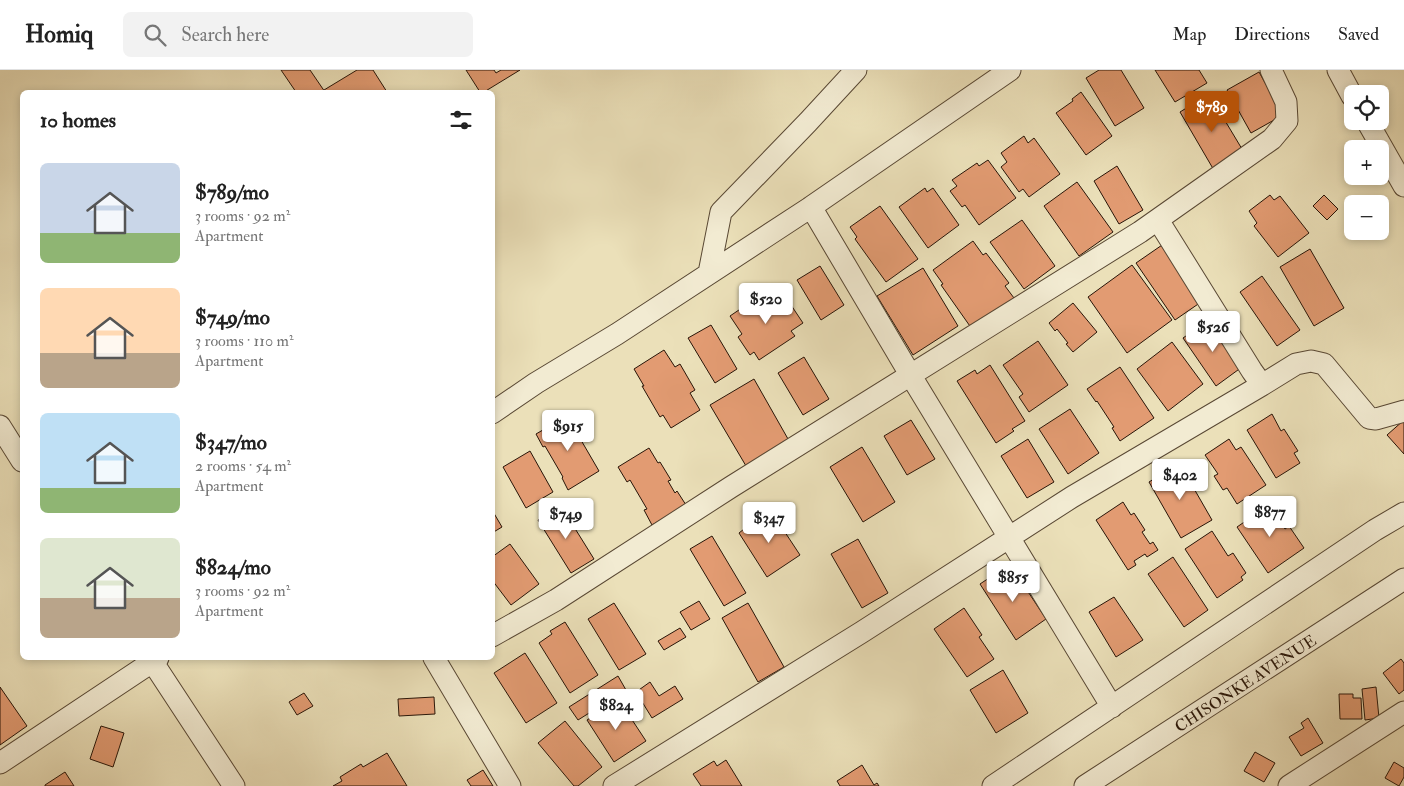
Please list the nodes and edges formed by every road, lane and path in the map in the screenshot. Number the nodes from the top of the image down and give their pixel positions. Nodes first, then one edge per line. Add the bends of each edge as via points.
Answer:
1 (856, 70) edge
2 (1010, 70) edge
3 (1271, 70) edge
4 (1338, 70) edge
5 (1346, 85) edge
6 (1372, 130) edge
7 (1404, 186) edge
8 (811, 207) junction
9 (1158, 220) junction
10 (709, 273) junction
11 (911, 376) junction
12 (1262, 385) junction
13 (495, 411) edge
14 (1404, 411) edge
15 (0, 426) edge
16 (20, 458) edge
17 (1404, 514) edge
18 (1010, 537) junction
19 (1404, 579) edge
20 (495, 634) edge
21 (153, 660) edge
22 (155, 660) edge
23 (442, 660) edge
24 (1112, 707) junction
25 (1404, 712) edge
26 (0, 763) edge
27 (234, 786) edge
28 (510, 786) edge
29 (614, 786) edge
30 (993, 786) edge
31 (1086, 786) edge
32 (1289, 786) edge

1 - 10 street via 721,212
2 - 8 street
3 - 9 street via 1286,102 1287,121 1272,139
4 - 5 street
6 - 7 street
8 - 10 street
8 - 11 street
9 - 11 street
9 - 12 street
10 - 13 street
11 - 18 street
11 - 20 street via 556,600
12 - 14 street via 1296,364 1311,360 1324,364 1369,418
12 - 18 street
15 - 16 street
17 - 24 street via 1375,530
18 - 24 street
18 - 29 street
19 - 31 street, CHISONKE AVENUE
21 - 26 street
22 - 27 street
23 - 28 street
24 - 30 street
25 - 32 street

